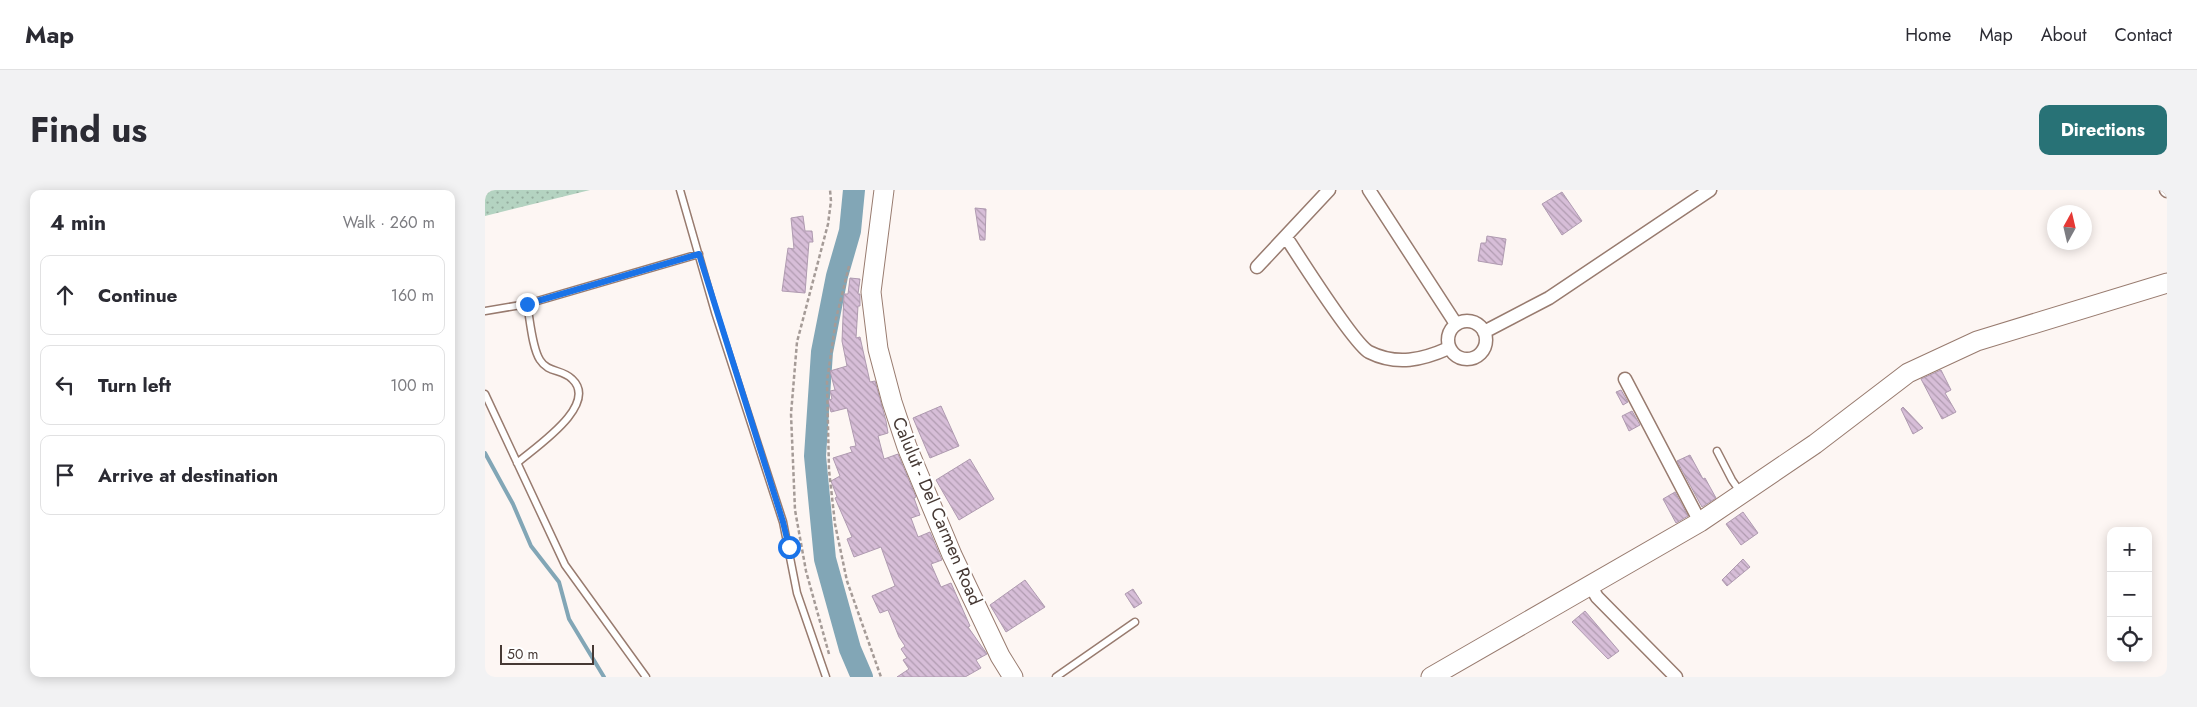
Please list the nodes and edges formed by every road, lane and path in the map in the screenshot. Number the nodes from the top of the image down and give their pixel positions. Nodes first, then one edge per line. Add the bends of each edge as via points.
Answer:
1 (680, 190) edge
2 (830, 190) edge
3 (884, 190) edge
4 (1329, 190) edge
5 (1369, 190) edge
6 (1710, 190) edge
7 (1286, 237) junction
8 (699, 254) junction
9 (849, 266) dead end
10 (1257, 267) dead end
11 (2167, 283) edge
12 (527, 304) junction
13 (485, 311) edge
14 (1456, 324) junction
15 (1484, 332) junction
16 (1449, 348) junction
17 (1625, 379) dead end
18 (485, 394) edge
19 (1717, 451) dead end
20 (517, 463) junction
21 (1741, 494) junction
22 (1700, 522) junction
23 (1590, 585) junction
24 (1135, 622) dead end
25 (831, 658) dead end
26 (646, 677) edge
27 (826, 677) edge
28 (881, 677) edge
29 (1013, 677) edge
30 (1056, 677) edge
31 (1431, 677) edge
32 (1676, 677) edge

1 - 8 lane
2 - 25 path via 828,224 797,342 791,414 795,510 806,571
3 - 29 main road, Calulut - Del Carmen Road via 871,292 878,349 907,447 953,555
4 - 7 street
5 - 14 street
6 - 15 street via 1549,298
7 - 10 street
7 - 16 street via 1367,351 1393,360 1408,361 1427,358
8 - 12 lane
8 - 27 lane via 783,522 797,593
9 - 28 path via 836,319 827,381 829,470 835,524 847,581
11 - 21 main road via 1977,341 1938,358 1908,373 1815,444
12 - 13 lane
12 - 20 lane via 538,358 548,369 571,377 578,393 577,403 566,421
14 - 15 street via 1466,320 1477,324
14 - 16 street via 1447,339
15 - 16 street via 1486,341 1475,357 1465,359
17 - 22 street
18 - 20 lane
19 - 21 lane
20 - 26 lane via 565,565
21 - 22 main road
22 - 23 main road
23 - 31 main road
23 - 32 street via 1597,597
24 - 30 lane

